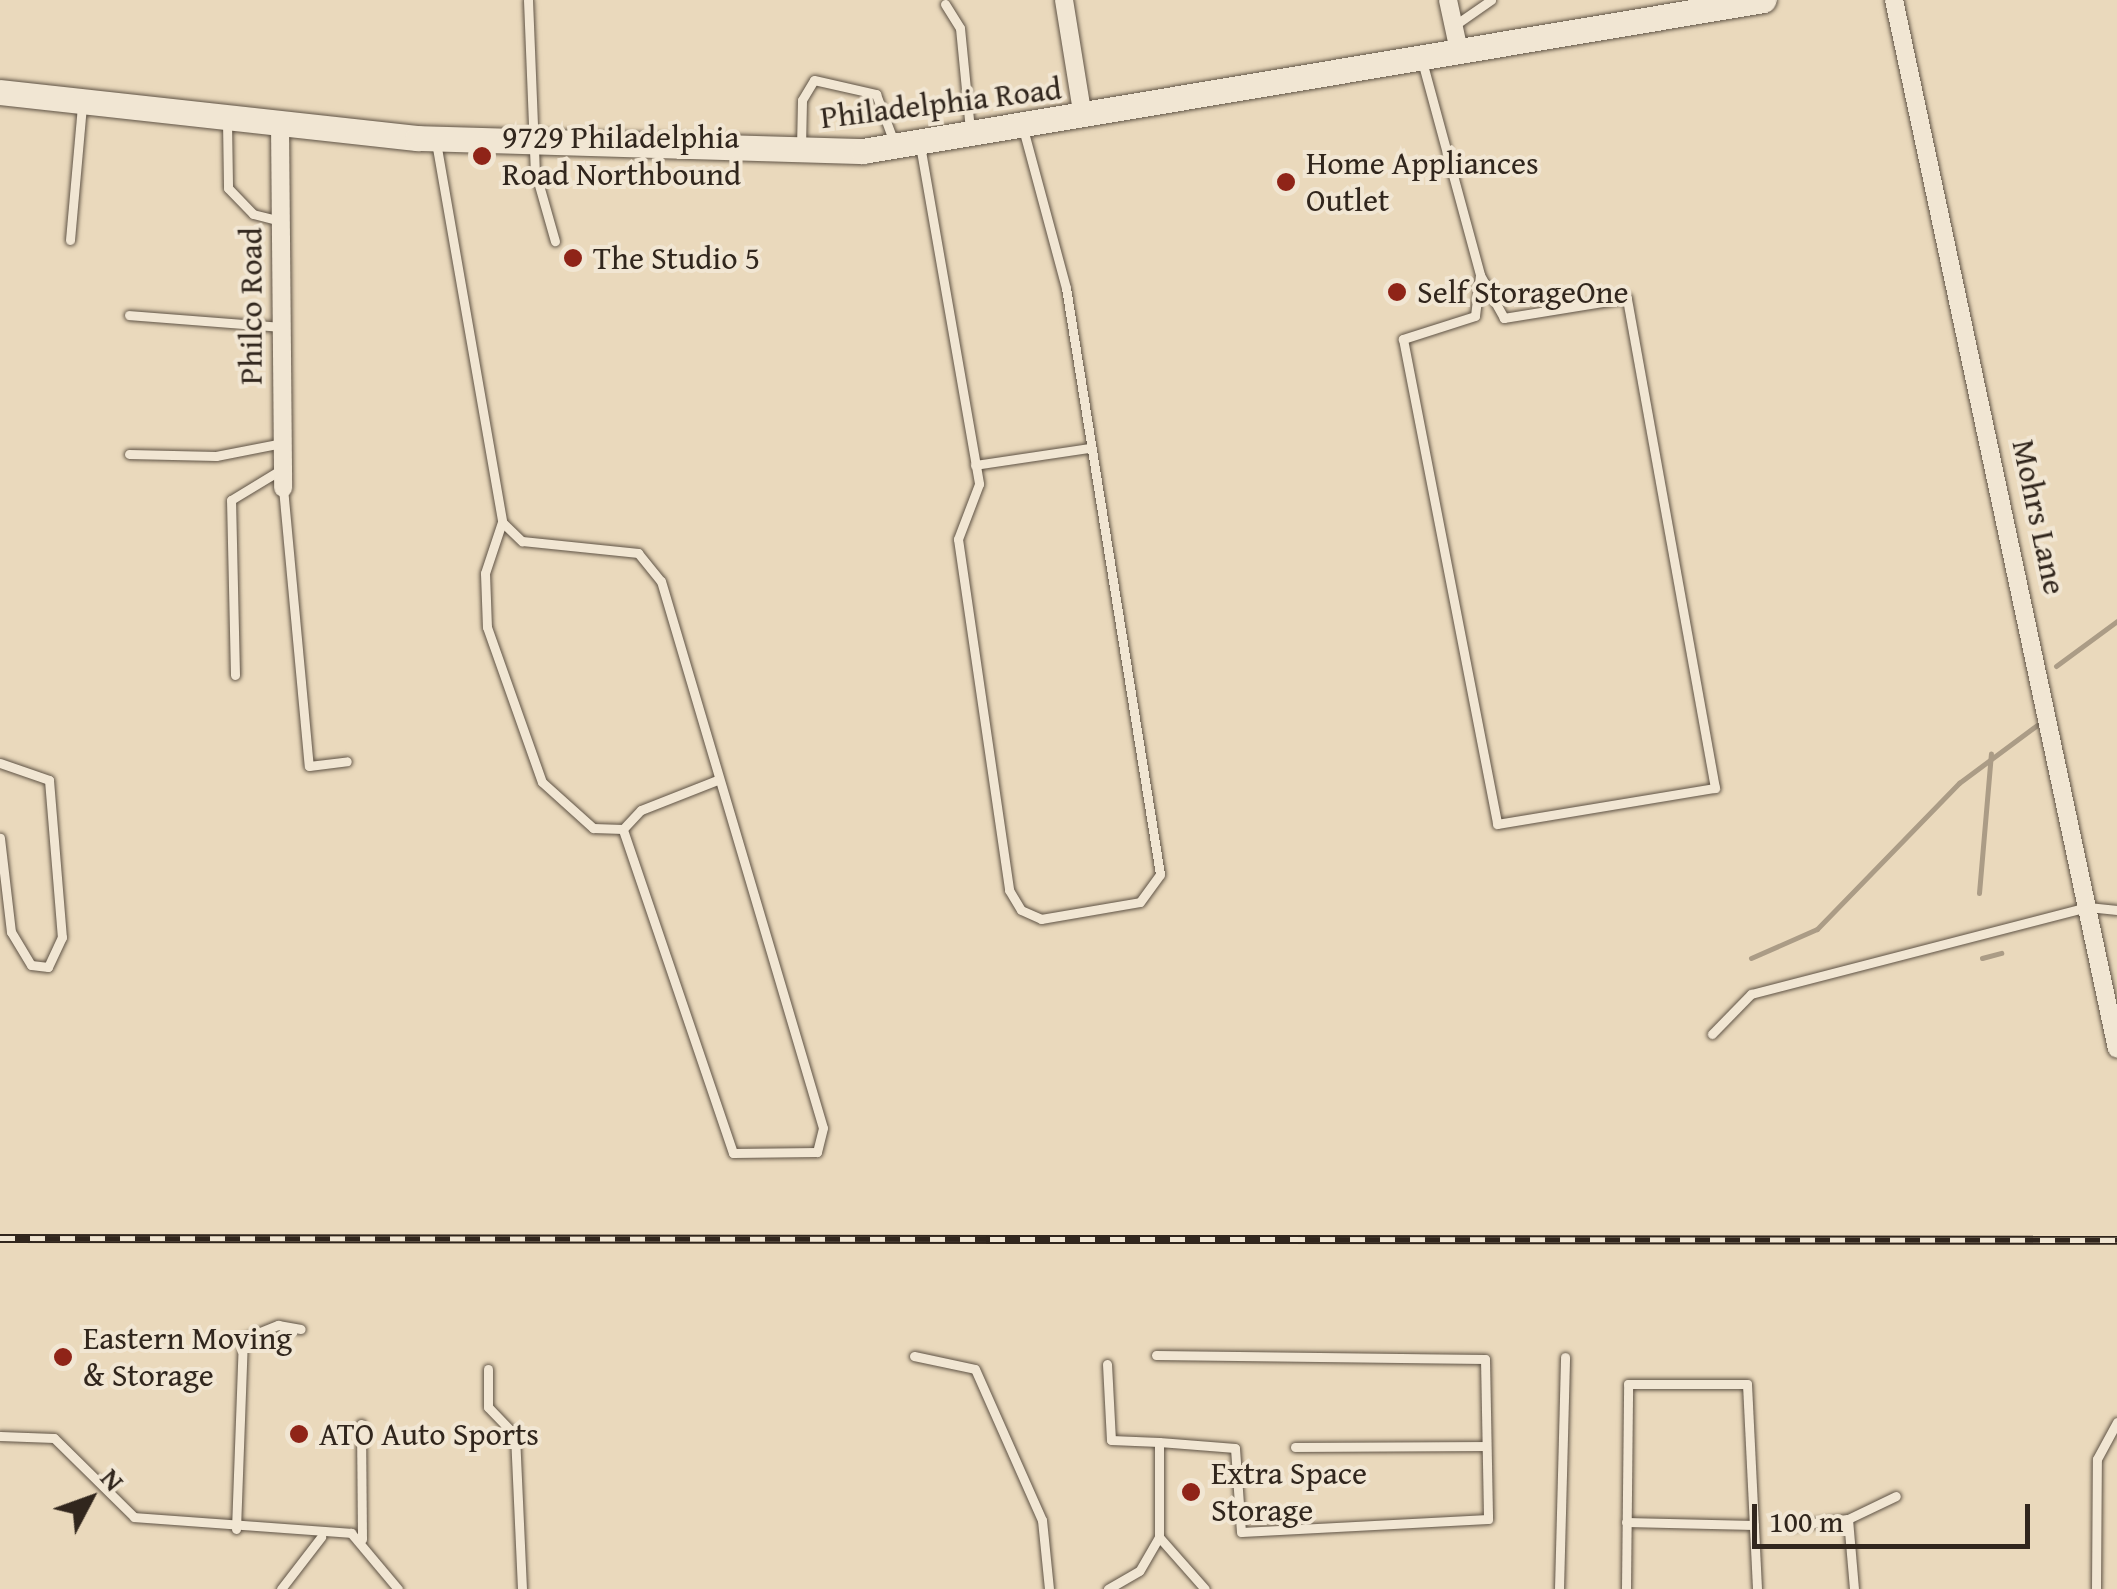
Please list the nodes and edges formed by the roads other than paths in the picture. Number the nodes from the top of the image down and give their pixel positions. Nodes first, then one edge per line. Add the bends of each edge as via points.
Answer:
1 (528, 0) edge
2 (1064, 0) edge
3 (1448, 0) edge
4 (1490, 0) edge
5 (1763, 0) edge
6 (1894, 0) edge
7 (945, 4) dead end
8 (1455, 39) junction
9 (1421, 58) junction
10 (0, 92) edge
11 (82, 103) junction
12 (1083, 118) junction
13 (227, 119) junction
14 (280, 124) junction
15 (1023, 129) junction
16 (971, 138) junction
17 (436, 139) junction
18 (537, 145) junction
19 (908, 146) junction
20 (801, 153) junction
21 (281, 221) junction
22 (70, 240) dead end
23 (555, 241) dead end
24 (1480, 275) junction
25 (129, 314) dead end
26 (282, 326) junction
27 (282, 443) junction
28 (1089, 448) junction
29 (129, 454) dead end
30 (975, 465) junction
31 (282, 478) junction
32 (502, 522) junction
33 (235, 675) dead end
34 (347, 761) dead end
35 (0, 763) edge
36 (717, 780) junction
37 (623, 829) junction
38 (0, 838) edge
39 (2088, 907) junction
40 (2117, 910) edge
41 (1712, 1034) dead end
42 (2117, 1049) edge
43 (301, 1329) dead end
44 (1156, 1355) dead end
45 (914, 1356) dead end
46 (1565, 1357) dead end
47 (1106, 1364) dead end
48 (488, 1369) dead end
49 (2117, 1422) edge
50 (361, 1424) dead end
51 (0, 1436) edge
52 (1159, 1442) junction
53 (1486, 1446) junction
54 (1295, 1447) dead end
55 (1896, 1496) dead end
56 (1848, 1520) junction
57 (1626, 1522) junction
58 (1754, 1525) junction
59 (1788, 1526) dead end
60 (236, 1529) junction
61 (1158, 1536) junction
62 (320, 1538) junction
63 (362, 1538) junction
64 (281, 1589) edge
65 (398, 1589) edge
66 (522, 1589) edge
67 (1049, 1589) edge
68 (1108, 1589) edge
69 (1205, 1589) edge
70 (1559, 1589) edge
71 (1626, 1589) edge
72 (1758, 1589) edge
73 (1854, 1589) edge
74 (2096, 1589) edge

1 - 18 lane
2 - 12 street
3 - 8 street
4 - 8 lane
5 - 8 main road, Philadelphia Road
6 - 39 street, Mohrs Lane
7 - 16 lane via 960,28
8 - 9 main road, Philadelphia Road
9 - 12 main road, Philadelphia Road
9 - 24 lane
10 - 11 main road, Philadelphia Road
11 - 13 main road, Philadelphia Road
11 - 22 lane
12 - 15 main road, Philadelphia Road
13 - 14 main road, Philadelphia Road
13 - 21 lane via 228,188 252,214
14 - 17 main road, Philadelphia Road
14 - 21 street, Philco Road
15 - 16 main road, Philadelphia Road
15 - 28 lane via 1066,288
16 - 19 main road, Philadelphia Road
17 - 18 main road, Philadelphia Road
17 - 32 lane
18 - 20 main road, Philadelphia Road
18 - 23 lane
19 - 20 main road, Philadelphia Road
19 - 20 lane via 876,94 814,80 802,100
19 - 30 lane
21 - 26 street, Philco Road
24 - 24 lane via 1475,316 1403,340 1497,824 1714,788 1627,298 1504,318
25 - 26 lane
26 - 27 street, Philco Road
27 - 29 lane via 216,456
27 - 31 street, Philco Road
28 - 30 lane
28 - 30 lane via 1160,874 1140,902 1042,919 1021,910 1009,890 958,539 979,484
31 - 33 lane via 231,500
31 - 34 lane via 308,766
32 - 36 lane via 522,542 628,549 648,561 661,581
32 - 37 lane via 486,573 487,627 542,782 582,822
35 - 38 lane via 49,780 62,937 48,967 32,965 11,932
36 - 37 lane via 641,810
36 - 37 lane via 823,1128 823,1143 804,1158 733,1153
39 - 40 lane
39 - 41 lane via 1752,994
39 - 42 street, Mohrs Lane
43 - 60 lane via 278,1325 243,1339
44 - 53 lane via 1485,1359
45 - 67 lane via 975,1368 1042,1520
46 - 70 lane
47 - 52 lane via 1111,1440
48 - 66 lane via 488,1407 515,1435
49 - 74 lane via 2097,1459
50 - 63 lane
51 - 60 lane via 54,1438 134,1517
52 - 53 lane via 1235,1448 1241,1532 1488,1519
52 - 61 lane
53 - 54 lane
55 - 56 lane
56 - 59 lane
56 - 73 lane
57 - 58 lane
57 - 58 lane via 1628,1384 1747,1384
57 - 71 lane
58 - 72 lane
60 - 62 lane
61 - 68 lane via 1139,1571
61 - 69 lane
62 - 63 lane
62 - 64 lane
63 - 65 lane

